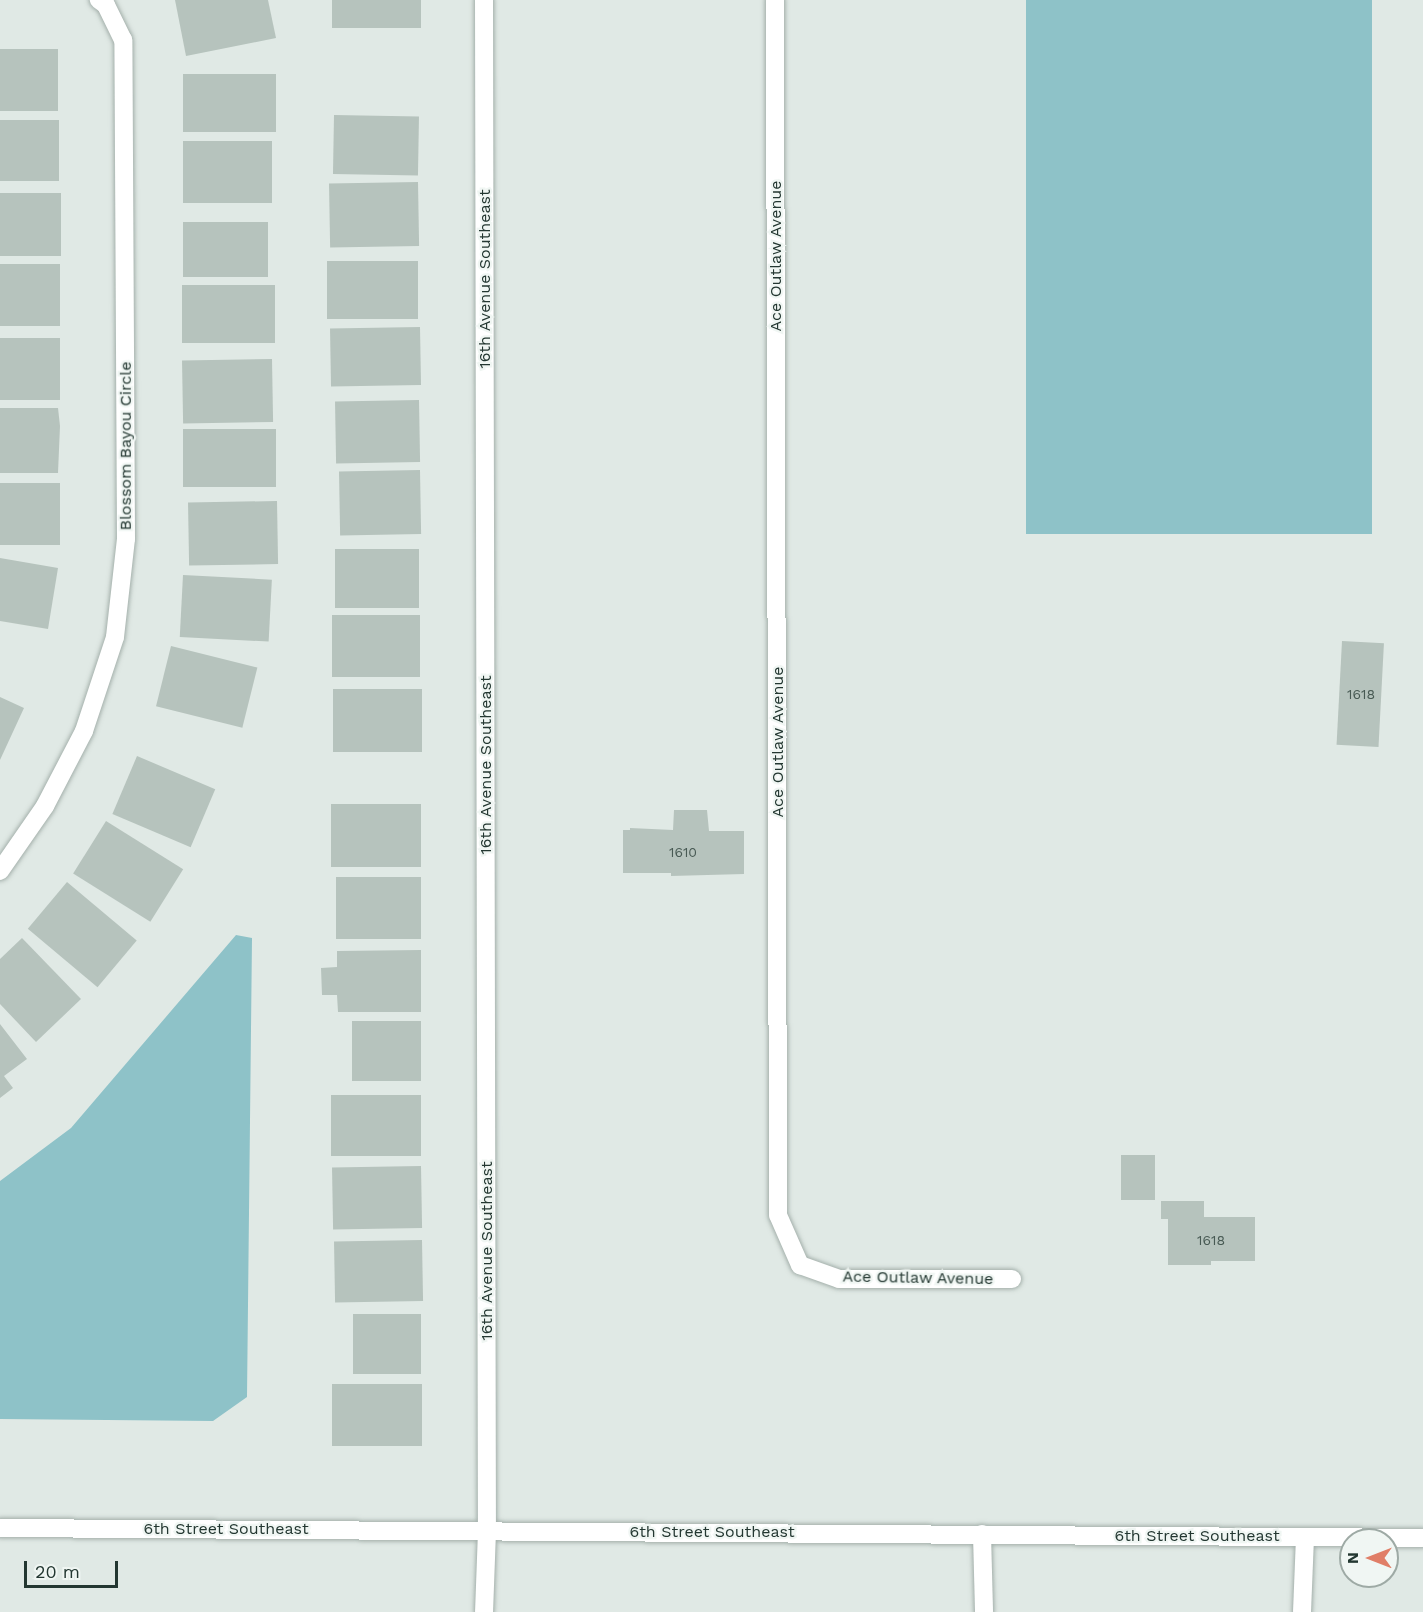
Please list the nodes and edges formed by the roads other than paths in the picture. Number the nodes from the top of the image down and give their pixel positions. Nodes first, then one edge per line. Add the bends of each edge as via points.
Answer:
1 (99, 0) edge
2 (484, 0) edge
3 (775, 0) edge
4 (0, 871) edge
5 (1012, 1279) dead end
6 (0, 1528) edge
7 (487, 1531) junction
8 (982, 1534) junction
9 (1305, 1537) junction
10 (1423, 1538) edge
11 (484, 1612) edge
12 (984, 1612) edge
13 (1302, 1612) edge

1 - 4 street, Blossom Bayou Circle via 106,5 123,40 126,539 115,637 84,730 45,806
2 - 7 street, 16th Avenue Southeast
3 - 5 street, Ace Outlaw Avenue via 778,1215 800,1264 839,1279
6 - 7 street, 6th Street Southeast
7 - 8 street, 6th Street Southeast
7 - 11 street, 16th Avenue Southeast
8 - 9 street, 6th Street Southeast
8 - 12 street
9 - 10 street, 6th Street Southeast
9 - 13 street

